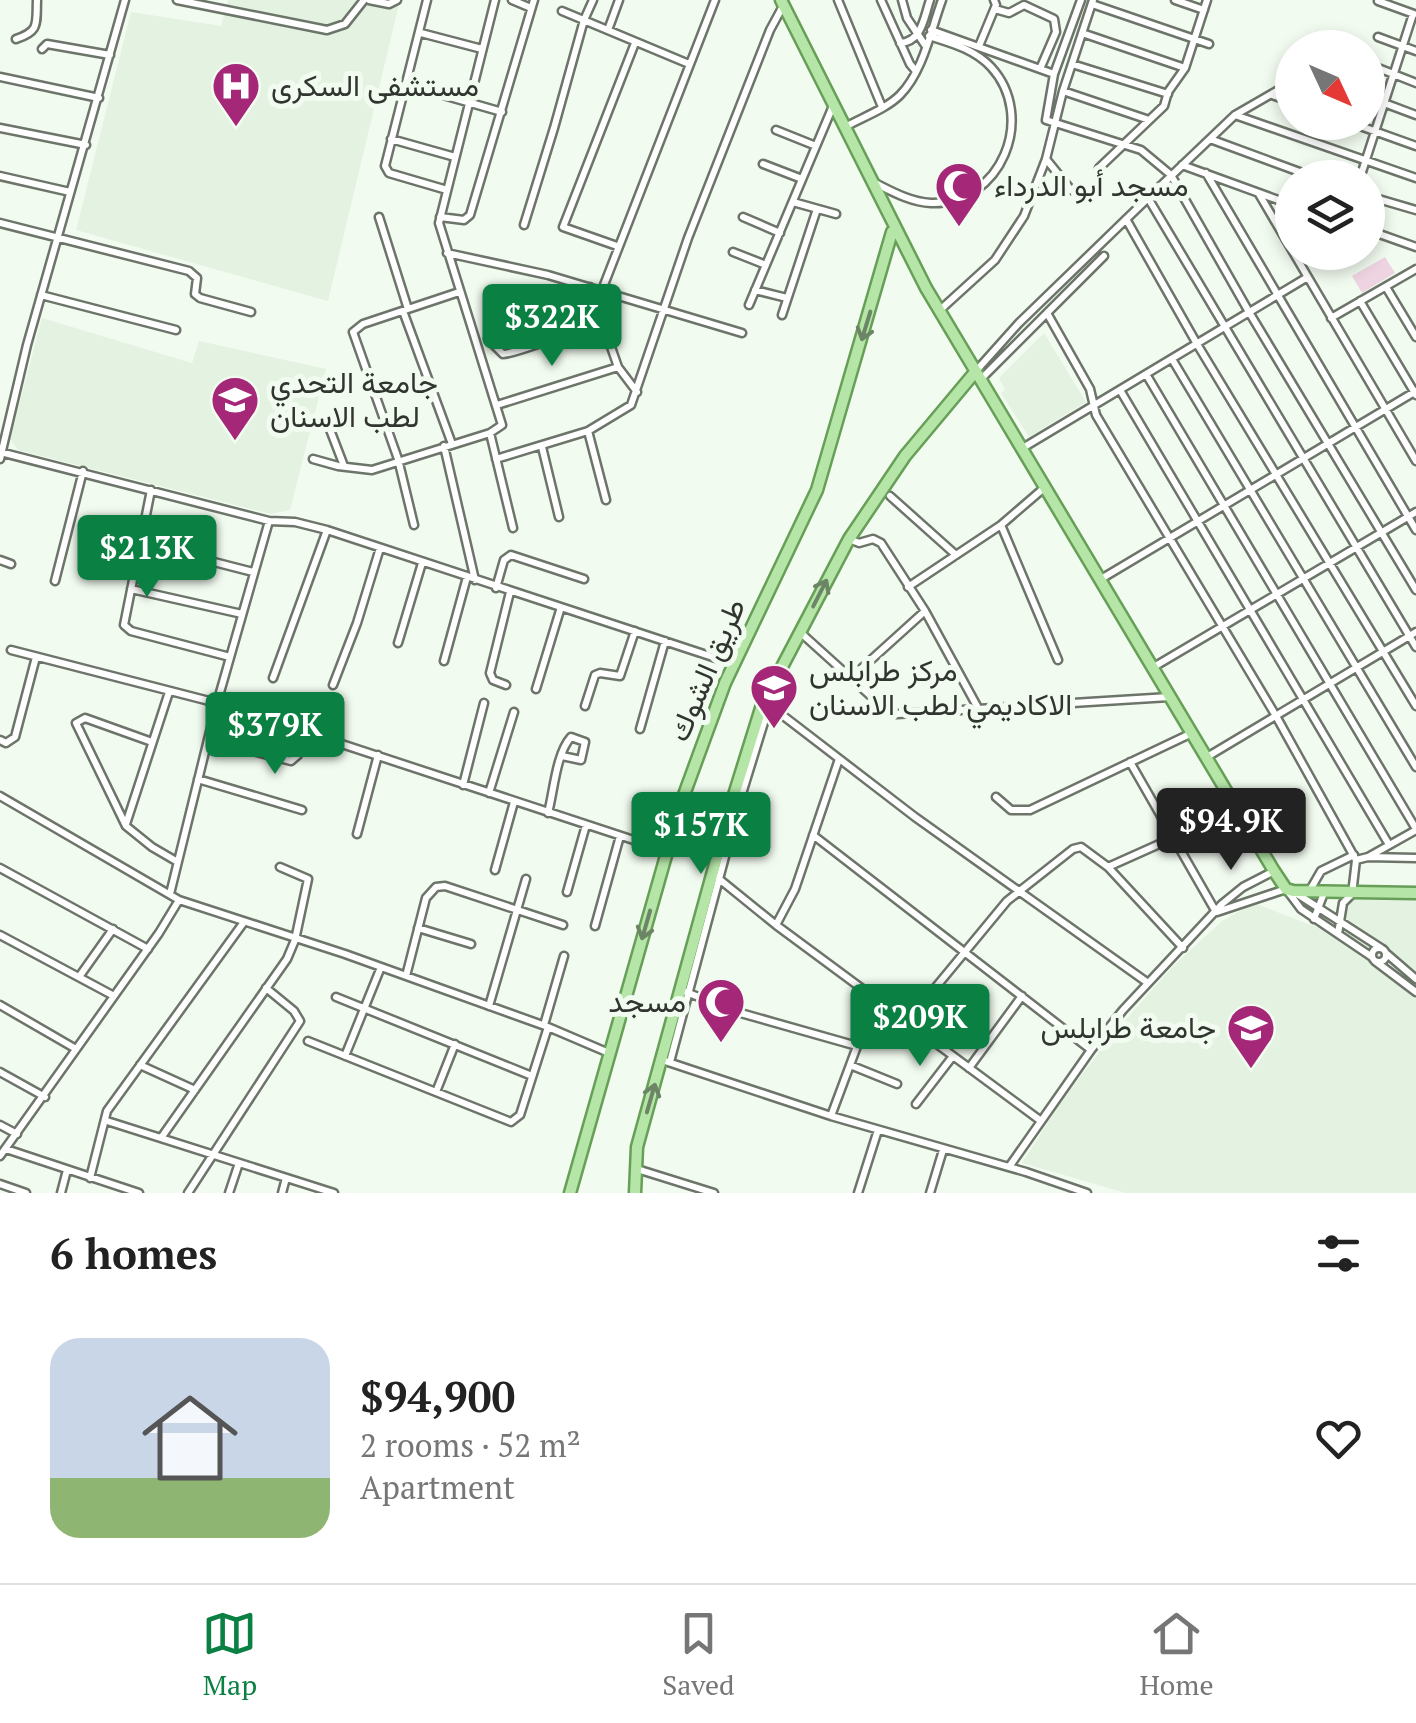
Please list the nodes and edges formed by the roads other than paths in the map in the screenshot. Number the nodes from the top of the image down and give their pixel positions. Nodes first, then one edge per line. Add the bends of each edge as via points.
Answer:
1 (37, 0) edge
2 (125, 0) edge
3 (178, 0) edge
4 (367, 0) edge
5 (397, 0) edge
6 (428, 0) edge
7 (495, 0) edge
8 (512, 0) edge
9 (592, 0) edge
10 (619, 0) edge
11 (715, 0) edge
12 (838, 0) edge
13 (882, 0) edge
14 (902, 0) edge
15 (930, 0) edge
16 (942, 0) edge
17 (1082, 0) edge
18 (1175, 0) edge
19 (1208, 0) edge
20 (782, 2) edge
21 (1025, 2) edge
22 (1092, 2) edge
23 (1378, 2) edge
24 (533, 4) edge
25 (994, 4) edge
26 (1204, 10) junction
27 (562, 11) dead end
28 (1414, 14) edge
29 (584, 20) junction
30 (608, 30) junction
31 (420, 33) junction
32 (930, 33) junction
33 (1082, 33) junction
34 (917, 36) junction
35 (16, 39) dead end
36 (1195, 39) junction
37 (1385, 40) edge
38 (635, 44) junction
39 (900, 44) junction
40 (1209, 44) dead end
41 (925, 45) junction
42 (979, 46) junction
43 (1402, 47) junction
44 (42, 49) dead end
45 (482, 50) junction
46 (1416, 51) edge
47 (110, 55) junction
48 (689, 64) junction
49 (1072, 64) junction
50 (1040, 68) junction
51 (1185, 68) junction
52 (916, 70) junction
53 (1385, 71) edge
54 (1054, 74) junction
55 (1394, 74) junction
56 (0, 76) edge
57 (1416, 83) edge
58 (406, 84) junction
59 (1063, 91) junction
60 (1275, 93) edge
61 (1168, 94) junction
62 (1272, 95) junction
63 (1275, 96) edge
64 (99, 98) junction
65 (1385, 100) edge
66 (1385, 103) edge
67 (468, 104) junction
68 (833, 106) junction
69 (882, 107) junction
70 (502, 112) junction
71 (1416, 114) edge
72 (1236, 115) junction
73 (1149, 120) junction
74 (1053, 124) junction
75 (0, 128) edge
76 (844, 128) junction
77 (776, 130) dead end
78 (1385, 135) edge
79 (391, 139) junction
80 (1210, 139) junction
81 (86, 145) junction
82 (1122, 145) junction
83 (816, 146) junction
84 (1416, 146) edge
85 (455, 157) junction
86 (1046, 159) junction
87 (1363, 160) edge
88 (1275, 163) edge
89 (763, 164) dead end
90 (1182, 165) junction
91 (863, 166) junction
92 (1385, 167) edge
93 (1098, 168) dead end
94 (1206, 173) junction
95 (0, 176) edge
96 (1171, 176) junction
97 (1416, 178) edge
98 (802, 179) junction
99 (872, 182) junction
100 (447, 190) junction
101 (1072, 190) dead end
102 (70, 192) junction
103 (1259, 194) junction
104 (1148, 198) junction
105 (1275, 199) edge
106 (1385, 201) edge
107 (793, 202) junction
108 (817, 208) junction
109 (1416, 210) edge
110 (836, 214) dead end
111 (440, 216) junction
112 (379, 217) dead end
113 (744, 218) dead end
114 (1126, 219) junction
115 (0, 223) edge
116 (524, 225) dead end
117 (893, 231) junction
118 (780, 232) junction
119 (1385, 236) edge
120 (57, 237) junction
121 (617, 246) junction
122 (1416, 246) edge
123 (733, 252) dead end
124 (448, 253) junction
125 (1104, 256) dead end
126 (766, 265) junction
127 (1415, 272) edge
128 (1306, 278) junction
129 (589, 286) junction
130 (1386, 286) junction
131 (602, 290) junction
132 (755, 290) junction
133 (459, 292) junction
134 (41, 295) junction
135 (1277, 296) junction
136 (787, 298) junction
137 (1360, 301) junction
138 (749, 304) dead end
139 (662, 308) junction
140 (406, 310) junction
141 (940, 310) junction
142 (251, 312) dead end
143 (1249, 312) junction
144 (1046, 314) junction
145 (782, 315) dead end
146 (1330, 318) junction
147 (601, 321) junction
148 (1224, 328) junction
149 (176, 330) dead end
150 (742, 333) dead end
151 (1416, 338) edge
152 (488, 339) dead end
153 (1197, 344) junction
154 (1172, 358) junction
155 (618, 367) junction
156 (1146, 374) junction
157 (978, 375) junction
158 (1120, 390) junction
159 (637, 392) junction
160 (1415, 393) edge
161 (497, 405) junction
162 (1094, 406) junction
163 (1384, 410) junction
164 (329, 427) dead end
165 (1355, 427) junction
166 (588, 430) junction
167 (490, 433) junction
168 (1330, 442) junction
169 (448, 445) junction
170 (542, 447) junction
171 (1022, 449) junction
172 (1, 454) edge
173 (312, 459) dead end
174 (398, 459) junction
175 (496, 459) junction
176 (1302, 459) junction
177 (1416, 462) edge
178 (344, 466) junction
179 (82, 471) junction
180 (1277, 474) junction
181 (1044, 488) junction
182 (151, 490) junction
183 (1250, 490) junction
184 (890, 496) dead end
185 (606, 500) dead end
186 (1225, 505) junction
187 (1412, 515) edge
188 (560, 517) dead end
189 (269, 521) junction
190 (1198, 521) junction
191 (414, 525) dead end
192 (1001, 525) junction
193 (513, 528) dead end
194 (327, 530) junction
195 (1416, 530) edge
196 (1382, 532) junction
197 (1168, 539) junction
198 (850, 540) junction
199 (140, 542) junction
200 (380, 548) junction
201 (1356, 548) junction
202 (956, 556) junction
203 (0, 560) edge
204 (422, 563) junction
205 (11, 564) dead end
206 (1329, 564) junction
207 (252, 572) junction
208 (471, 579) junction
209 (584, 579) dead end
210 (1303, 579) junction
211 (1100, 580) junction
212 (54, 581) dead end
213 (908, 587) junction
214 (496, 588) junction
215 (131, 589) junction
216 (1416, 590) edge
217 (510, 592) junction
218 (1277, 594) junction
219 (561, 607) junction
220 (1251, 609) junction
221 (925, 611) junction
222 (242, 614) junction
223 (1222, 627) junction
224 (635, 631) junction
225 (800, 631) junction
226 (1413, 634) edge
227 (664, 641) junction
228 (398, 644) dead end
229 (1416, 647) edge
230 (11, 650) dead end
231 (1384, 652) junction
232 (230, 656) junction
233 (36, 657) junction
234 (1058, 660) dead end
235 (444, 661) dead end
236 (734, 664) junction
237 (1152, 668) junction
238 (1356, 668) junction
239 (273, 678) dead end
240 (851, 678) junction
241 (1331, 683) junction
242 (332, 685) dead end
243 (506, 685) dead end
244 (536, 689) dead end
245 (169, 692) junction
246 (1168, 696) junction
247 (1304, 699) junction
248 (484, 702) dead end
249 (767, 702) junction
250 (217, 703) junction
251 (586, 706) dead end
252 (1416, 706) edge
253 (978, 708) junction
254 (514, 712) dead end
255 (1276, 716) junction
256 (640, 729) dead end
257 (304, 731) junction
258 (1192, 733) junction
259 (208, 738) junction
260 (0, 740) edge
261 (152, 742) junction
262 (378, 755) junction
263 (562, 756) dead end
264 (1206, 758) junction
265 (839, 759) junction
266 (1130, 762) junction
267 (1416, 768) edge
268 (198, 779) junction
269 (463, 785) junction
270 (489, 794) junction
271 (0, 796) edge
272 (996, 796) dead end
273 (514, 802) junction
274 (302, 810) dead end
275 (548, 813) junction
276 (126, 826) junction
277 (586, 826) junction
278 (1416, 829) edge
279 (357, 834) dead end
280 (813, 835) junction
281 (620, 836) junction
282 (1174, 837) junction
283 (1388, 843) junction
284 (667, 851) junction
285 (1355, 857) junction
286 (1368, 857) junction
287 (1416, 858) edge
288 (176, 860) junction
289 (280, 866) dead end
290 (1108, 867) junction
291 (0, 868) edge
292 (495, 870) dead end
293 (1274, 871) junction
294 (716, 876) junction
295 (526, 879) dead end
296 (1018, 890) junction
297 (1290, 890) junction
298 (567, 892) dead end
299 (1310, 892) junction
300 (1324, 892) junction
301 (1416, 893) edge
302 (170, 894) junction
303 (1352, 894) junction
304 (179, 900) junction
305 (1318, 906) junction
306 (516, 910) junction
307 (1216, 912) junction
308 (1314, 919) junction
309 (1339, 920) junction
310 (244, 922) junction
311 (563, 925) dead end
312 (776, 925) junction
313 (595, 926) dead end
314 (418, 928) junction
315 (113, 929) junction
316 (1338, 934) junction
317 (0, 935) edge
318 (296, 940) junction
319 (471, 944) dead end
320 (148, 948) junction
321 (1182, 948) junction
322 (1384, 951) junction
323 (964, 952) junction
324 (564, 956) dead end
325 (1374, 959) junction
326 (381, 966) junction
327 (406, 976) junction
328 (79, 977) junction
329 (1416, 978) edge
330 (1148, 982) junction
331 (266, 988) junction
332 (685, 992) junction
333 (1416, 992) edge
334 (114, 996) junction
335 (336, 996) dead end
336 (1022, 996) junction
337 (875, 998) junction
338 (0, 1006) edge
339 (489, 1006) junction
340 (364, 1008) junction
341 (906, 1022) junction
342 (546, 1026) junction
343 (308, 1041) dead end
344 (455, 1044) junction
345 (856, 1046) junction
346 (76, 1049) junction
347 (1091, 1050) junction
348 (610, 1054) junction
349 (345, 1056) junction
350 (952, 1056) junction
351 (666, 1061) junction
352 (140, 1065) junction
353 (850, 1066) junction
354 (969, 1068) junction
355 (0, 1072) edge
356 (532, 1076) junction
357 (897, 1084) dead end
358 (195, 1090) junction
359 (436, 1092) junction
360 (44, 1097) junction
361 (916, 1104) dead end
362 (831, 1116) junction
363 (106, 1120) junction
364 (1041, 1121) junction
365 (0, 1124) edge
366 (878, 1130) junction
367 (17, 1134) junction
368 (161, 1138) junction
369 (6, 1148) junction
370 (942, 1150) junction
371 (212, 1155) junction
372 (0, 1156) edge
373 (238, 1163) junction
374 (1009, 1167) junction
375 (637, 1169) junction
376 (67, 1170) junction
377 (90, 1178) junction
378 (286, 1178) junction
379 (0, 1184) edge
380 (1074, 1190) edge
381 (26, 1193) edge
382 (61, 1193) edge
383 (139, 1193) edge
384 (188, 1193) edge
385 (230, 1193) edge
386 (282, 1193) edge
387 (334, 1193) edge
388 (570, 1193) edge
389 (635, 1193) edge
390 (714, 1193) edge
391 (858, 1193) edge
392 (930, 1193) edge
393 (1088, 1193) edge

1 - 35 street via 36,27
2 - 47 street
3 - 4 street via 327,30 345,24
4 - 5 street
6 - 31 street
7 - 45 street
8 - 24 street
9 - 29 street
10 - 30 street
11 - 48 street
12 - 69 street
13 - 39 street
14 - 34 street
15 - 34 street
16 - 32 street
17 - 54 street
18 - 26 street
19 - 26 street
20 - 68 main road
20 - 139 street
21 - 25 street via 1009,13
21 - 50 street via 1057,25
22 - 33 street
22 - 36 street
23 - 28 street
24 - 70 street
25 - 42 street
26 - 36 street
27 - 29 street
28 - 43 street
29 - 30 street
29 - 116 street
30 - 38 street
31 - 45 street
31 - 58 street
32 - 41 street
32 - 42 street
32 - 99 street via 976,54 1000,78 1012,120 1005,156 980,188 943,202 916,201
33 - 49 street
33 - 51 street
34 - 39 street
34 - 41 street
36 - 40 street
36 - 51 street
37 - 43 street
38 - 48 street
38 - 121 street via 562,227
39 - 52 street
41 - 52 street
42 - 50 street
43 - 46 street
43 - 55 street
44 - 47 street via 57,44
45 - 67 street
47 - 64 street
48 - 121 street
49 - 59 street
49 - 61 street
50 - 54 street
51 - 61 street
52 - 69 street via 905,90
53 - 55 street
54 - 74 street via 1045,115
55 - 57 street
55 - 65 street
56 - 64 street
58 - 67 street
58 - 79 street
59 - 73 street
59 - 74 street
60 - 62 street
61 - 73 street
62 - 63 street
62 - 72 street
64 - 81 street
66 - 71 street
67 - 70 street
67 - 85 street
68 - 76 main road
68 - 83 street
69 - 76 street
70 - 111 street via 468,218
72 - 80 street
72 - 87 street
73 - 82 street
74 - 82 street
74 - 86 street
75 - 81 street
76 - 91 main road
77 - 83 street
78 - 84 street
79 - 85 street
79 - 100 street via 387,171
80 - 88 street
80 - 90 street
81 - 102 street
82 - 93 street
82 - 96 street via 1141,150
83 - 98 street
85 - 100 street
86 - 101 street
86 - 141 street via 1008,244
89 - 98 street
90 - 94 street
90 - 96 street
91 - 99 main road
91 - 117 main road
92 - 97 street
94 - 103 street
94 - 135 street
95 - 102 street
96 - 104 street
96 - 143 street
98 - 107 street
99 - 117 main road
100 - 111 street
102 - 120 street
103 - 105 street
103 - 128 street
104 - 114 street
104 - 148 street
106 - 109 street
107 - 108 street
107 - 118 street
108 - 110 street
108 - 136 street
111 - 124 street
112 - 140 street
113 - 118 street
114 - 153 street
114 - 157 street via 1019,323
115 - 120 street
117 - 141 main road
117 -> 236 main road, طريق الشوك via 812,502
118 - 126 street
119 - 122 street
120 - 134 street
120 - 142 street via 189,271 200,298
121 - 131 street
123 - 126 street
124 - 129 street
124 - 133 street
125 - 144 street
126 - 132 street
127 - 130 street
128 - 135 street
128 - 146 street
129 - 131 street
129 - 147 street
130 - 137 street
130 - 151 street
131 - 139 street
132 - 136 street
132 - 138 street
133 - 140 street
133 - 161 street
134 - 149 street
134 - 172 street
135 - 143 street
135 - 165 street
136 - 145 street
137 - 146 street
137 - 160 street
139 - 150 street
139 - 159 street
140 - 169 street
140 - 174 street via 353,332
141 - 157 main road
143 - 148 street
143 - 168 street
144 - 157 street
144 - 162 street
146 - 163 street
147 - 152 street via 515,354 503,354
147 - 155 street
148 - 153 street
148 - 176 street
153 - 154 street
153 - 180 street
154 - 156 street
154 - 183 street
155 - 159 street
155 - 161 street
156 - 158 street
156 - 186 street
157 - 171 main road
157 - 198 main road via 905,456
158 - 162 street
158 - 190 street
159 - 166 street via 625,412
160 - 163 street
161 - 167 street via 502,426
162 - 171 street
162 - 197 street
163 - 165 street
163 - 177 street
164 - 178 street
165 - 168 street
165 - 187 street
166 - 170 street
166 - 185 street
167 - 169 street
167 - 175 street
168 - 176 street
168 - 196 street
169 - 174 street
169 - 208 street
170 - 175 street
170 - 188 street
171 - 181 main road
172 - 179 street
173 - 178 street
174 - 178 street via 369,470
174 - 191 street
175 - 193 street
176 - 180 street
176 - 201 street
179 - 182 street
179 - 212 street
180 - 183 street
180 - 206 street
181 - 192 street
181 - 211 main road
182 - 189 street
182 - 199 street
183 - 186 street
183 - 210 street
184 - 202 street
186 - 190 street
186 - 218 street
187 - 195 street
187 - 196 street
189 - 194 street
189 - 207 street
190 - 197 street
190 - 220 street
192 - 202 street
192 - 234 street
194 - 200 street
194 - 239 street
196 - 201 street
196 - 216 street
197 - 211 street
197 - 223 street
198 - 213 street via 879,541
225 -> 198 main road
199 - 207 street
199 - 215 street
200 - 204 street
200 - 242 street
201 - 206 street
201 - 226 street
202 - 213 street
203 - 205 street
204 - 208 street
204 - 228 street
206 - 210 street
206 - 231 street
207 - 222 street
208 - 214 street
208 - 235 street
209 - 214 street via 510,554
210 - 218 street
210 - 238 street
211 - 237 main road
213 - 221 street
214 - 217 street
215 - 222 street
215 - 232 street via 128,628
217 - 219 street
217 - 243 street via 490,673
218 - 220 street
218 - 241 street
219 - 224 street
219 - 244 street
220 - 223 street
220 - 247 street
221 - 240 street
221 - 253 street
222 - 232 street
223 - 237 street
223 - 255 street
224 - 227 street
224 - 251 street via 620,676 594,675
225 - 240 street
225 - 249 main road
226 - 229 street
226 - 231 street
227 - 236 street
227 - 256 street
230 - 233 street
231 - 238 street
231 - 252 street
232 - 250 street
233 - 245 street
233 - 260 street via 15,737
236 - 284 main road, طريق الشوك
237 - 246 main road
238 - 241 street
238 - 267 street
240 - 253 street via 892,713
241 - 247 street
241 - 278 street
245 - 250 street
245 - 261 street
246 - 253 street
246 - 258 main road
247 - 255 street
247 - 283 street
248 - 269 street
249 - 265 street
249 - 294 main road
250 - 257 street
250 - 259 street
254 - 270 street
255 - 264 street
255 - 285 street
257 - 259 street via 291,761
257 - 262 street
258 - 264 main road
258 - 266 street
259 - 268 street
261 - 276 street
261 - 276 street via 85,718 76,722
262 - 269 street
262 - 279 street
263 - 275 street
264 - 293 main road
265 - 280 street
265 - 296 street
266 - 272 street via 1030,810 1011,810
266 - 282 street
268 - 274 street
268 - 288 street
269 - 270 street
270 - 273 street
271 - 302 street
273 - 275 street
273 - 292 street
275 - 277 street
276 - 288 street
277 - 281 street
277 - 298 street
278 - 283 street
280 - 312 street
280 - 323 street
281 - 284 street
281 - 313 street
282 - 290 street
282 - 307 street
283 - 286 street
284 -> 348 main road, طريق الشوك
285 - 286 street
285 - 299 street via 1320,872
285 - 303 street
286 - 287 street
288 - 302 street
289 - 318 street via 308,879
290 - 296 street via 1082,847 1073,849
290 - 321 street
291 - 315 street
293 - 297 main road
293 - 307 street via 1243,886
294 - 312 street
294 - 332 main road
295 - 306 street
296 - 323 street
296 - 330 street
297 - 299 main road
297 - 305 street
297 - 307 street
297 - 308 street
299 - 300 main road
300 - 303 main road
300 - 305 street
301 - 303 main road
302 - 304 street
303 - 309 street
304 - 310 street
304 - 320 street
305 - 308 street
305 - 309 street
306 - 311 street
306 - 314 street via 436,886
306 - 339 street
307 - 321 street
308 - 316 street
309 - 316 street
309 - 322 street
310 - 318 street
310 - 352 street
312 - 337 street
314 - 319 street
314 - 327 street
315 - 320 street
315 - 328 street
316 - 325 street
317 - 328 street
318 - 326 street
318 - 331 street
320 - 334 street
321 - 330 street
322 - 325 street via 1384,960
322 - 329 street
323 - 336 street
323 - 341 street
324 - 342 street
325 - 333 street
326 - 327 street
326 - 340 street
327 - 339 street
328 - 334 street
330 - 347 street
331 - 358 street
331 - 371 street via 300,1021
332 - 345 street
332 - 351 main road
334 - 346 street
335 - 340 street
336 - 347 street
336 - 354 street
337 - 341 street
337 - 345 street
338 - 346 street
339 - 342 street
340 - 344 street
340 - 349 street
341 - 350 street
342 - 348 street
342 - 356 street
343 - 349 street
344 - 356 street
344 - 359 street
345 - 353 street
346 - 360 street
347 - 364 street
348 - 388 main road, طريق الشوك
349 - 359 street
350 - 354 street
350 - 361 street
351 - 362 street
375 -> 351 main road via 635,1156
352 - 358 street
352 - 363 street
353 - 357 street
353 - 362 street
354 - 364 street
355 - 360 street
356 - 359 street via 514,1121
358 - 368 street
360 - 367 street
362 - 366 street
363 - 368 street
363 - 377 street
364 - 374 street
365 - 367 street
366 - 370 street
366 - 391 street
367 - 369 street
368 - 371 street
369 - 372 street
369 - 376 street
370 - 374 street
370 - 392 street
371 - 373 street
371 - 384 street
373 - 378 street
373 - 385 street
374 - 380 street
375 - 389 main road
375 - 390 street
376 - 377 street
376 - 382 street
377 - 383 street
378 - 386 street
378 - 387 street
379 - 381 street
380 - 393 street

